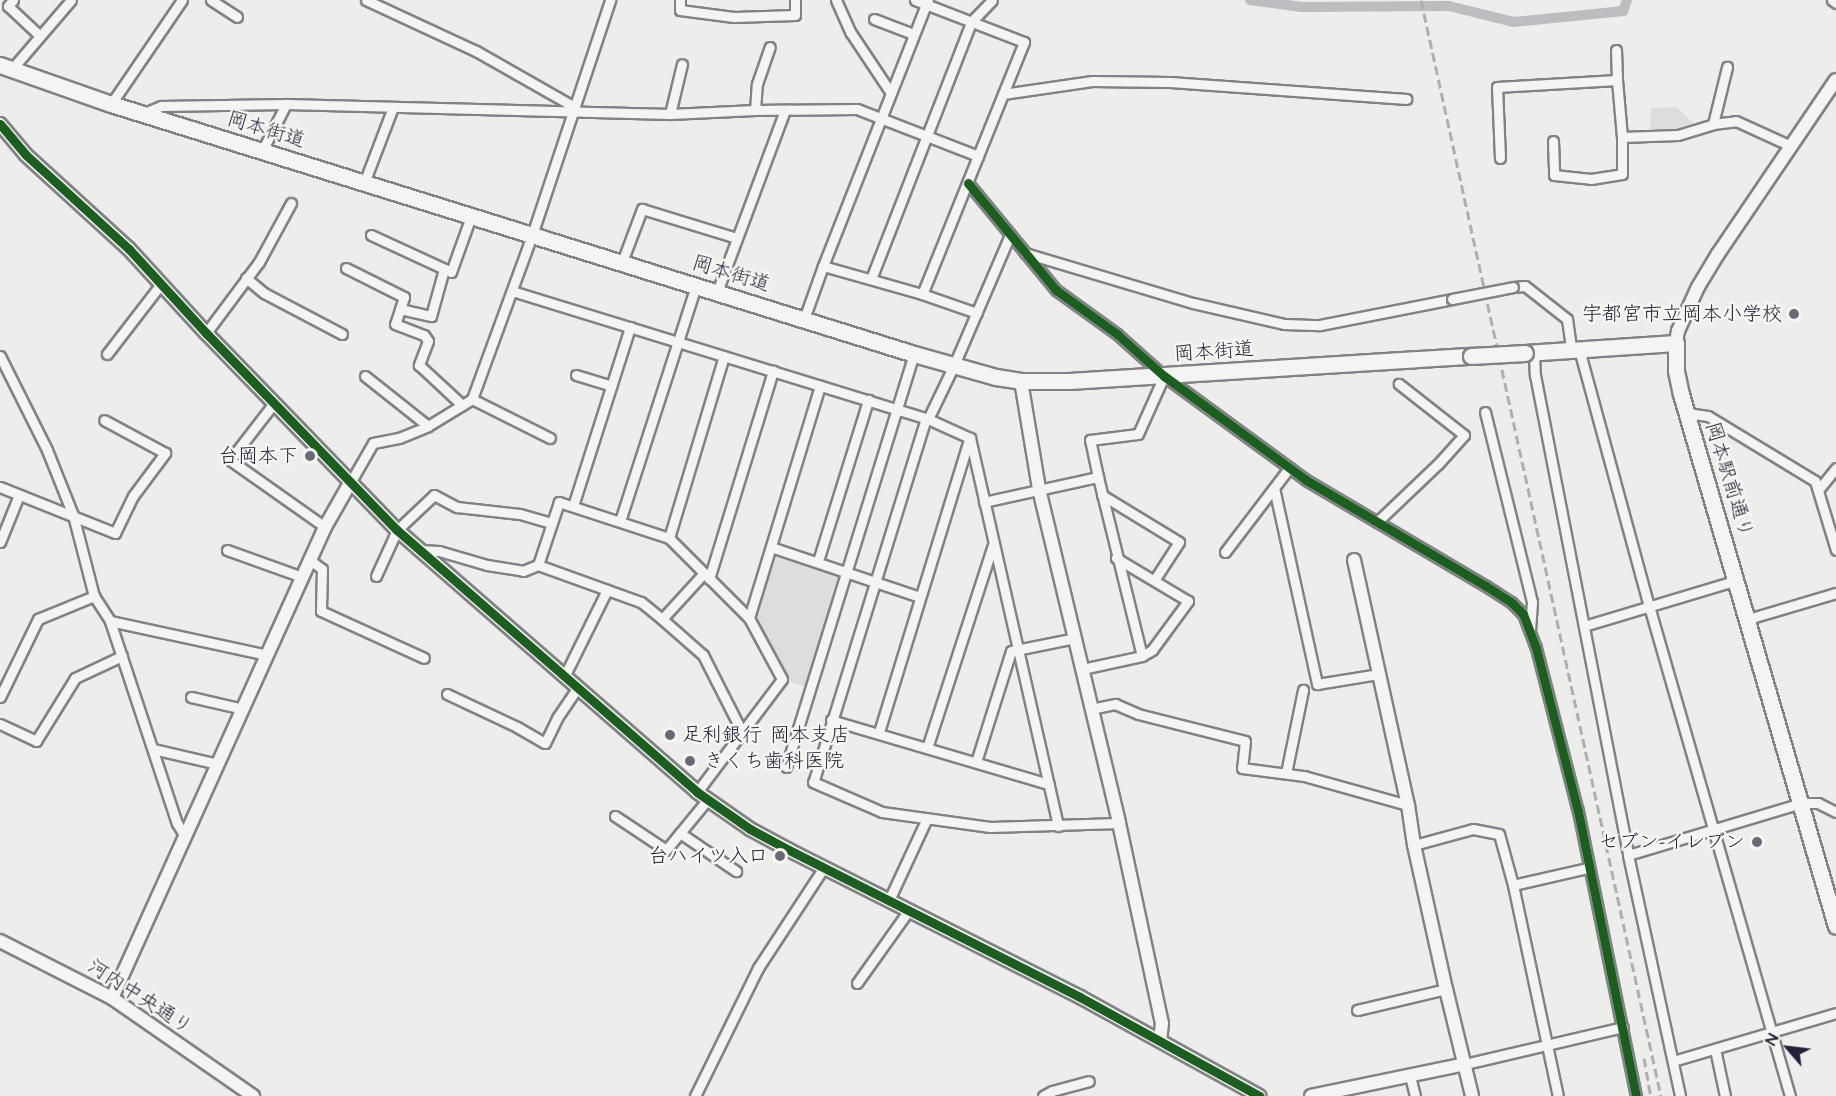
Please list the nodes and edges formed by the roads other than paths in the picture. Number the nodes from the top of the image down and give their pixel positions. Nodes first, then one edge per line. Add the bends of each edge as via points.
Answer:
1 (13, 0) edge
2 (71, 0) edge
3 (182, 0) edge
4 (211, 0) edge
5 (366, 0) edge
6 (610, 0) edge
7 (680, 0) edge
8 (795, 0) edge
9 (836, 0) edge
10 (992, 0) edge
11 (1832, 0) edge
12 (923, 1) edge
13 (1836, 3) edge
14 (237, 17) dead end
15 (873, 19) dead end
16 (971, 22) junction
17 (913, 34) junction
18 (39, 35) junction
19 (770, 47) dead end
20 (1617, 50) dead end
21 (682, 64) dead end
22 (5, 67) edge
23 (1727, 67) dead end
24 (1617, 80) junction
25 (1836, 80) edge
26 (891, 93) junction
27 (1003, 94) junction
28 (1406, 99) dead end
29 (111, 104) junction
30 (286, 104) junction
31 (393, 107) junction
32 (573, 109) junction
33 (755, 110) junction
34 (784, 110) junction
35 (142, 114) junction
36 (670, 114) junction
37 (881, 120) junction
38 (0, 124) edge
39 (1713, 124) junction
40 (926, 136) junction
41 (1622, 136) junction
42 (1553, 141) dead end
43 (1791, 146) junction
44 (262, 151) junction
45 (978, 156) junction
46 (1500, 158) dead end
47 (364, 183) junction
48 (968, 183) junction
49 (291, 203) dead end
50 (471, 216) junction
51 (371, 235) dead end
52 (532, 235) junction
53 (1010, 235) junction
54 (737, 238) junction
55 (1025, 253) junction
56 (622, 262) junction
57 (822, 266) junction
58 (346, 268) dead end
59 (444, 269) junction
60 (246, 278) junction
61 (871, 279) junction
62 (161, 284) junction
63 (696, 285) junction
64 (512, 291) junction
65 (717, 292) junction
66 (922, 294) junction
67 (400, 309) junction
68 (976, 313) junction
69 (804, 319) junction
70 (630, 327) junction
71 (206, 333) junction
72 (342, 334) dead end
73 (677, 342) junction
74 (1676, 343) junction
75 (1575, 349) junction
76 (1529, 352) junction
77 (107, 354) dead end
78 (914, 354) junction
79 (0, 356) edge
80 (723, 356) junction
81 (954, 365) junction
82 (773, 371) junction
83 (576, 375) dead end
84 (365, 376) dead end
85 (1164, 376) junction
86 (1021, 381) junction
87 (1400, 384) dead end
88 (611, 386) junction
89 (820, 386) junction
90 (472, 399) junction
91 (868, 400) junction
92 (274, 403) junction
93 (462, 405) junction
94 (898, 410) junction
95 (1485, 412) dead end
96 (1687, 413) junction
97 (927, 418) junction
98 (104, 420) dead end
99 (428, 426) junction
100 (550, 438) dead end
101 (970, 438) junction
102 (1289, 468) junction
103 (1836, 468) edge
104 (1098, 477) junction
105 (350, 483) junction
106 (0, 487) edge
107 (1274, 488) junction
108 (1039, 489) junction
109 (1819, 489) junction
110 (19, 495) junction
111 (1102, 495) junction
112 (984, 502) junction
113 (573, 506) junction
114 (73, 515) junction
115 (620, 521) junction
116 (1377, 522) junction
117 (552, 523) junction
118 (325, 527) junction
119 (397, 530) junction
120 (669, 538) junction
121 (0, 542) edge
122 (993, 543) junction
123 (771, 548) junction
124 (227, 550) dead end
125 (418, 550) junction
126 (1836, 550) edge
127 (1226, 552) dead end
128 (1116, 558) junction
129 (310, 560) junction
130 (1354, 560) dead end
131 (818, 561) junction
132 (538, 565) junction
133 (845, 571) junction
134 (376, 576) dead end
135 (707, 576) junction
136 (302, 577) junction
137 (1155, 579) junction
138 (1737, 580) junction
139 (874, 581) junction
140 (607, 590) junction
141 (1836, 593) edge
142 (94, 596) junction
143 (920, 597) junction
144 (1649, 606) junction
145 (749, 618) junction
146 (662, 619) junction
147 (1748, 619) junction
148 (110, 621) junction
149 (1584, 626) junction
150 (1530, 629) junction
151 (1075, 638) junction
152 (1018, 648) junction
153 (267, 655) junction
154 (122, 656) junction
155 (1142, 656) junction
156 (424, 658) dead end
157 (1082, 669) junction
158 (1379, 674) junction
159 (564, 677) junction
160 (577, 688) junction
161 (1303, 690) dead end
162 (447, 694) dead end
163 (0, 697) edge
164 (191, 697) dead end
165 (243, 709) junction
166 (1092, 709) junction
167 (831, 720) junction
168 (0, 724) edge
169 (742, 732) junction
170 (879, 732) junction
171 (153, 748) junction
172 (927, 748) junction
173 (976, 762) junction
174 (218, 764) junction
175 (786, 767) dead end
176 (1286, 773) junction
177 (1049, 784) junction
178 (702, 796) junction
179 (1801, 803) junction
180 (1408, 805) junction
181 (1836, 812) edge
182 (615, 816) dead end
183 (927, 818) junction
184 (1119, 823) junction
185 (1058, 826) junction
186 (1713, 829) junction
187 (680, 833) junction
188 (185, 837) junction
189 (1414, 845) junction
190 (1628, 855) junction
191 (824, 867) junction
192 (1588, 868) junction
193 (736, 871) dead end
194 (1513, 885) junction
195 (889, 900) junction
196 (909, 910) junction
197 (1836, 926) edge
198 (0, 941) edge
199 (857, 983) dead end
200 (1446, 990) junction
201 (112, 998) junction
202 (1357, 1010) dead end
203 (1836, 1013) edge
204 (1623, 1026) junction
205 (1772, 1033) junction
206 (1160, 1041) junction
207 (1546, 1043) junction
208 (1715, 1049) junction
209 (1673, 1061) junction
210 (1465, 1064) junction
211 (1410, 1076) junction
212 (1089, 1081) dead end
213 (1050, 1094) edge
214 (253, 1096) edge
215 (695, 1096) edge
216 (1259, 1096) edge
217 (1311, 1096) edge
218 (1415, 1096) edge
219 (1472, 1096) edge
220 (1558, 1096) edge
221 (1636, 1096) edge
222 (1680, 1096) edge
223 (1725, 1096) edge
224 (1790, 1096) edge

1 - 18 street via 8,6
2 - 18 street
3 - 29 street
4 - 14 street
5 - 32 street via 476,51
6 - 32 street
7 - 8 street via 680,10 734,17 795,15
9 - 26 street via 851,33
10 - 16 street
11 - 13 street
12 - 16 street
12 - 17 street
15 - 17 street
16 - 27 street via 1024,42
16 - 40 street
17 - 26 street
18 - 22 street
19 - 33 street via 757,84
20 - 24 street
21 - 36 street
22 - 29 main road, 岡本街道
23 - 39 street
24 - 41 street
24 - 46 street via 1497,87
25 - 43 street, 岡本駅前通り
26 - 37 street
27 - 28 street via 1092,81 1170,81
27 - 45 street
29 - 35 main road, 岡本街道
30 - 31 street
30 - 35 street via 161,106
30 - 44 street
31 - 32 street
31 - 47 street
32 - 36 street
32 - 52 street
33 - 34 street
33 - 36 street
34 - 37 street via 857,110
34 - 54 street
35 - 44 main road, 岡本街道
37 - 40 street
37 - 57 street
38 - 62 street via 26,156 99,219
39 - 41 street via 1678,135
39 - 43 street via 1736,121
40 - 45 street
40 - 61 street
41 - 42 street via 1623,174 1591,179 1554,175
43 - 74 street, 岡本駅前通り via 1698,287
44 - 47 main road, 岡本街道
45 - 48 street
47 - 50 main road, 岡本街道
48 - 53 street
48 - 66 street
49 - 60 street
50 - 52 main road, 岡本街道
50 - 59 street via 451,272
51 - 59 street
52 - 56 main road, 岡本街道
52 - 64 street
53 - 55 street
53 - 68 street
54 - 56 street via 642,209
54 - 65 street
55 - 75 street, bridge via 1192,303 1284,324 1320,325 1525,286 1567,320
55 - 85 street via 1056,290 1117,333
56 - 63 main road, 岡本街道
57 - 61 street
57 - 69 street
58 - 67 street via 404,297
59 - 67 street via 431,316
60 - 71 street
60 - 72 street via 264,293
61 - 66 street
62 - 71 street
62 - 77 street
63 - 65 main road, 岡本街道
63 - 73 street
64 - 70 street
64 - 90 street
65 - 69 main road, 岡本街道
66 - 68 street
67 - 93 street via 395,324 424,335 428,341 419,365
68 - 81 street
69 - 78 main road, 岡本街道
70 - 73 street
70 - 88 street
71 - 92 street
73 - 80 street
73 - 115 street
74 - 75 main road
74 - 96 main road, 岡本駅前通り via 1676,371
75 - 76 main road
75 - 144 street
76 - 85 main road, 岡本街道, bridge
76 - 149 street
78 - 81 main road, 岡本街道
78 - 94 street
79 - 114 street via 47,450
80 - 82 street
80 - 120 street
81 - 86 main road, 岡本街道
81 - 97 street
82 - 89 street
82 - 135 street
83 - 88 street
84 - 99 street
85 - 86 main road, 岡本街道
85 - 102 street
85 - 104 street via 1138,434 1090,440
86 - 108 street
87 - 116 street via 1464,435
88 - 113 street
89 - 91 street
89 - 123 street
90 - 93 street
90 - 100 street
91 - 94 street
91 - 131 street
92 - 105 street
92 - 118 street via 230,460
93 - 99 street
94 - 97 street
94 - 133 street
95 - 150 street via 1532,602
96 - 109 street via 1708,416 1815,481
96 - 138 main road, 岡本駅前通り
97 - 101 street
97 - 139 street
98 - 114 street via 165,453 133,496 115,533
99 - 105 street via 373,443
101 - 112 street
101 - 143 street
102 - 107 street
102 - 116 street
103 - 109 street
104 - 108 street
104 - 111 street
105 - 118 street
105 - 119 street
106 - 110 street
107 - 127 street
107 - 158 street via 1317,684
108 - 112 street
108 - 151 street
109 - 126 street
110 - 114 street
110 - 121 street
111 - 128 street
111 - 137 street via 1179,542
112 - 122 street
113 - 115 street
113 - 117 street via 559,502
114 - 142 street
115 - 120 street
116 - 150 street via 1511,602
117 - 119 street via 520,514 457,507 434,495
117 - 132 street
118 - 129 street
119 - 125 street
119 - 134 street
120 - 135 street
122 - 152 street
122 - 172 street
123 - 131 street
123 - 145 street
124 - 136 street
125 - 132 street via 439,551 523,571
125 - 159 street
128 - 137 street
128 - 155 street
129 - 136 street
129 - 156 street via 322,569 321,611
130 - 158 street
131 - 133 street
132 - 140 street
133 - 139 street
133 - 175 street
135 - 145 street
135 - 146 street
136 - 153 street
137 - 155 street via 1188,601 1152,650
138 - 144 street
138 - 147 main road, 岡本駅前通り
139 - 143 street
139 - 167 street
140 - 146 street via 641,602
140 - 159 street
141 - 147 street
142 - 148 street
142 - 163 street via 38,619
143 - 170 street
144 - 149 street
144 - 186 street
145 - 169 street via 782,679
146 - 169 street via 703,655
147 - 179 main road, 岡本駅前通り
148 - 153 street
148 - 154 street
149 - 190 street
150 - 192 street via 1578,811
151 - 152 street
151 - 157 street
152 - 173 street via 1011,651
152 - 177 street
153 - 165 street
154 - 168 street via 75,678 36,741
154 - 171 street
155 - 157 street
157 - 166 street
158 - 180 street
159 - 160 street
160 - 162 street via 545,743
160 - 178 street
161 - 176 street
164 - 165 street
165 - 174 street
166 - 176 street via 1115,704 1138,714 1245,741 1242,768
166 - 184 street
167 - 170 street
167 - 183 street via 813,782 882,812
169 - 178 street
170 - 172 street
171 - 174 street
171 - 188 street
172 - 173 street
173 - 177 street
174 - 188 street
176 - 180 street
177 - 185 street
178 - 187 street
178 - 191 street via 750,829
179 - 181 street via 1818,803
179 - 186 street
179 - 197 main road, 岡本駅前通り
180 - 189 street
182 - 187 street via 666,850
183 - 185 street via 990,827
183 - 195 street
184 - 185 street
184 - 206 street via 1162,1023
186 - 190 street
186 - 205 street
187 - 193 street
188 - 201 street
189 - 194 street via 1473,829 1499,834
189 - 200 street
190 - 209 street
191 - 195 street
191 - 215 street via 758,968
192 - 194 street
192 - 204 street
194 - 207 street
195 - 196 street
196 - 199 street
196 - 206 street
198 - 201 street, 河内中央通り
200 - 202 street
200 - 210 street
201 - 214 street, 河内中央通り
203 - 205 street
204 - 207 street
204 - 221 street
205 - 208 street
205 - 224 street
206 - 216 street
207 - 210 street
207 - 220 street
208 - 209 street
208 - 223 street
209 - 222 street
210 - 211 street
210 - 219 street
211 - 217 street
211 - 218 street
212 - 213 street

